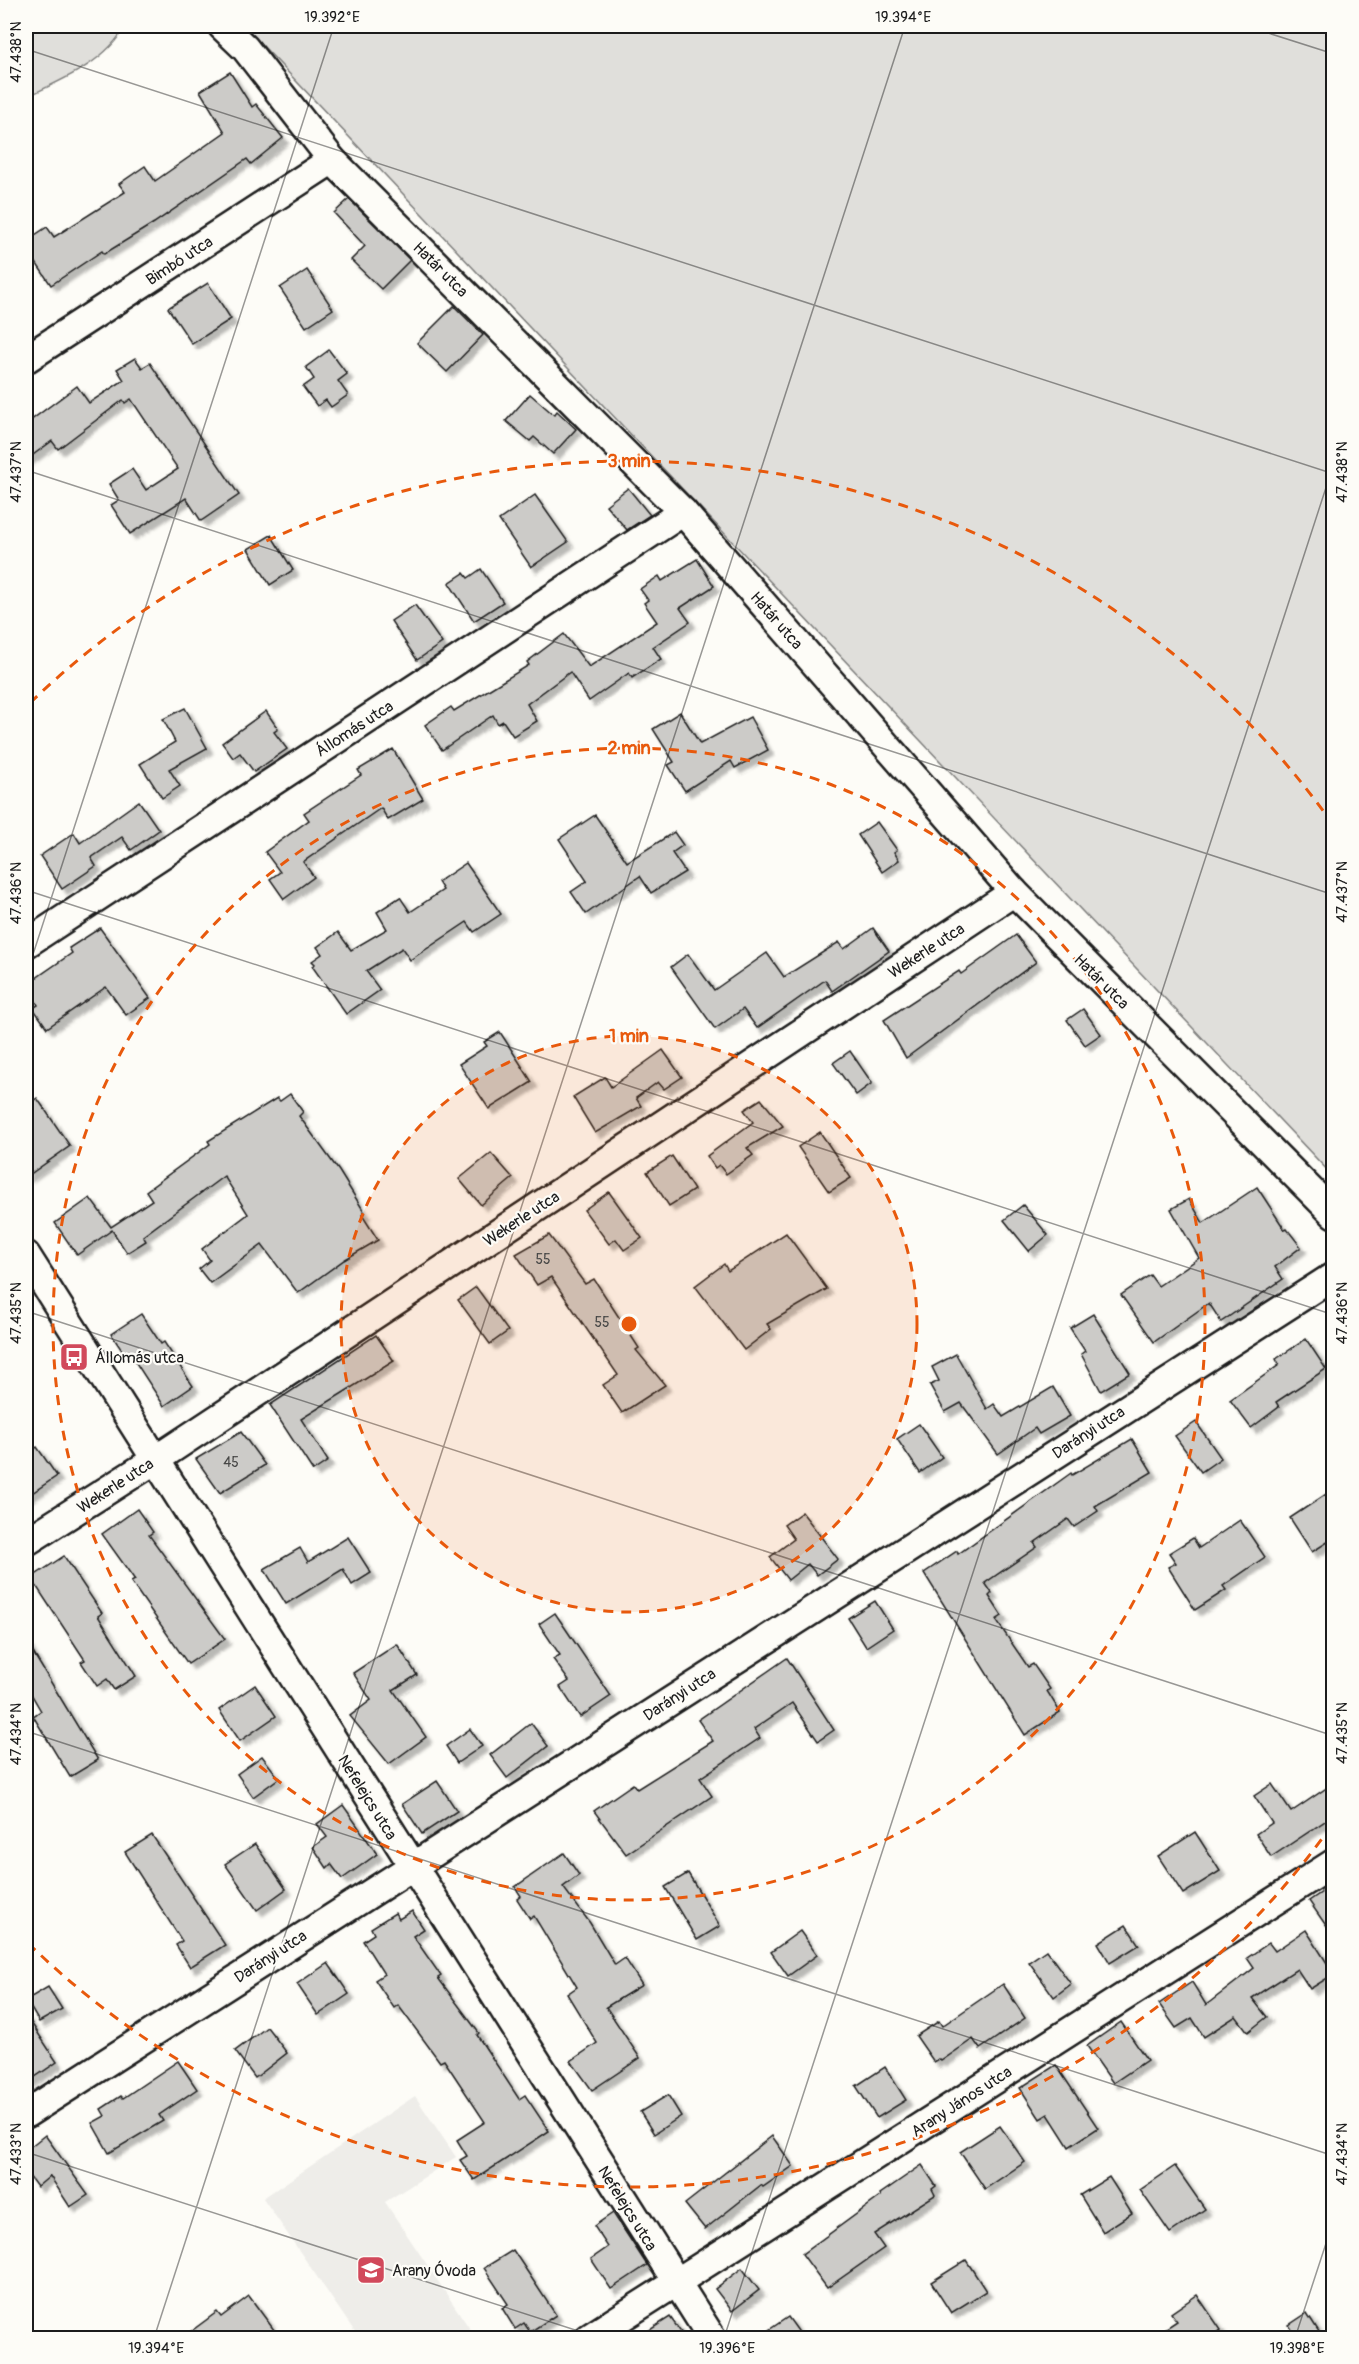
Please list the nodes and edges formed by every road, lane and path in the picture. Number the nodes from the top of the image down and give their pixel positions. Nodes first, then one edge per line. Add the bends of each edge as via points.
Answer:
1 (222, 26) edge
2 (332, 160) junction
3 (26, 359) edge
4 (683, 512) junction
5 (1014, 892) junction
6 (26, 944) edge
7 (1334, 1214) edge
8 (26, 1255) edge
9 (1334, 1276) edge
10 (155, 1460) junction
11 (26, 1542) edge
12 (1334, 1863) edge
13 (411, 1865) junction
14 (26, 2114) edge
15 (676, 2284) junction
16 (589, 2338) edge
17 (711, 2338) edge

1 - 2 street, Határ utca via 245,48
2 - 3 street, Bimbó utca
2 - 4 street, Határ utca
4 - 5 street, Határ utca
4 - 6 street, Állomás utca
5 - 7 street, Határ utca
5 - 10 street, Wekerle utca
8 - 10 street, Nefelejcs utca
9 - 13 street, Darányi utca
10 - 11 street, Wekerle utca
10 - 13 street, Nefelejcs utca
12 - 15 street, Arany János utca
13 - 14 street, Darányi utca
13 - 15 street, Nefelejcs utca
15 - 16 street, Arany János utca
15 - 17 street, Nefelejcs utca

